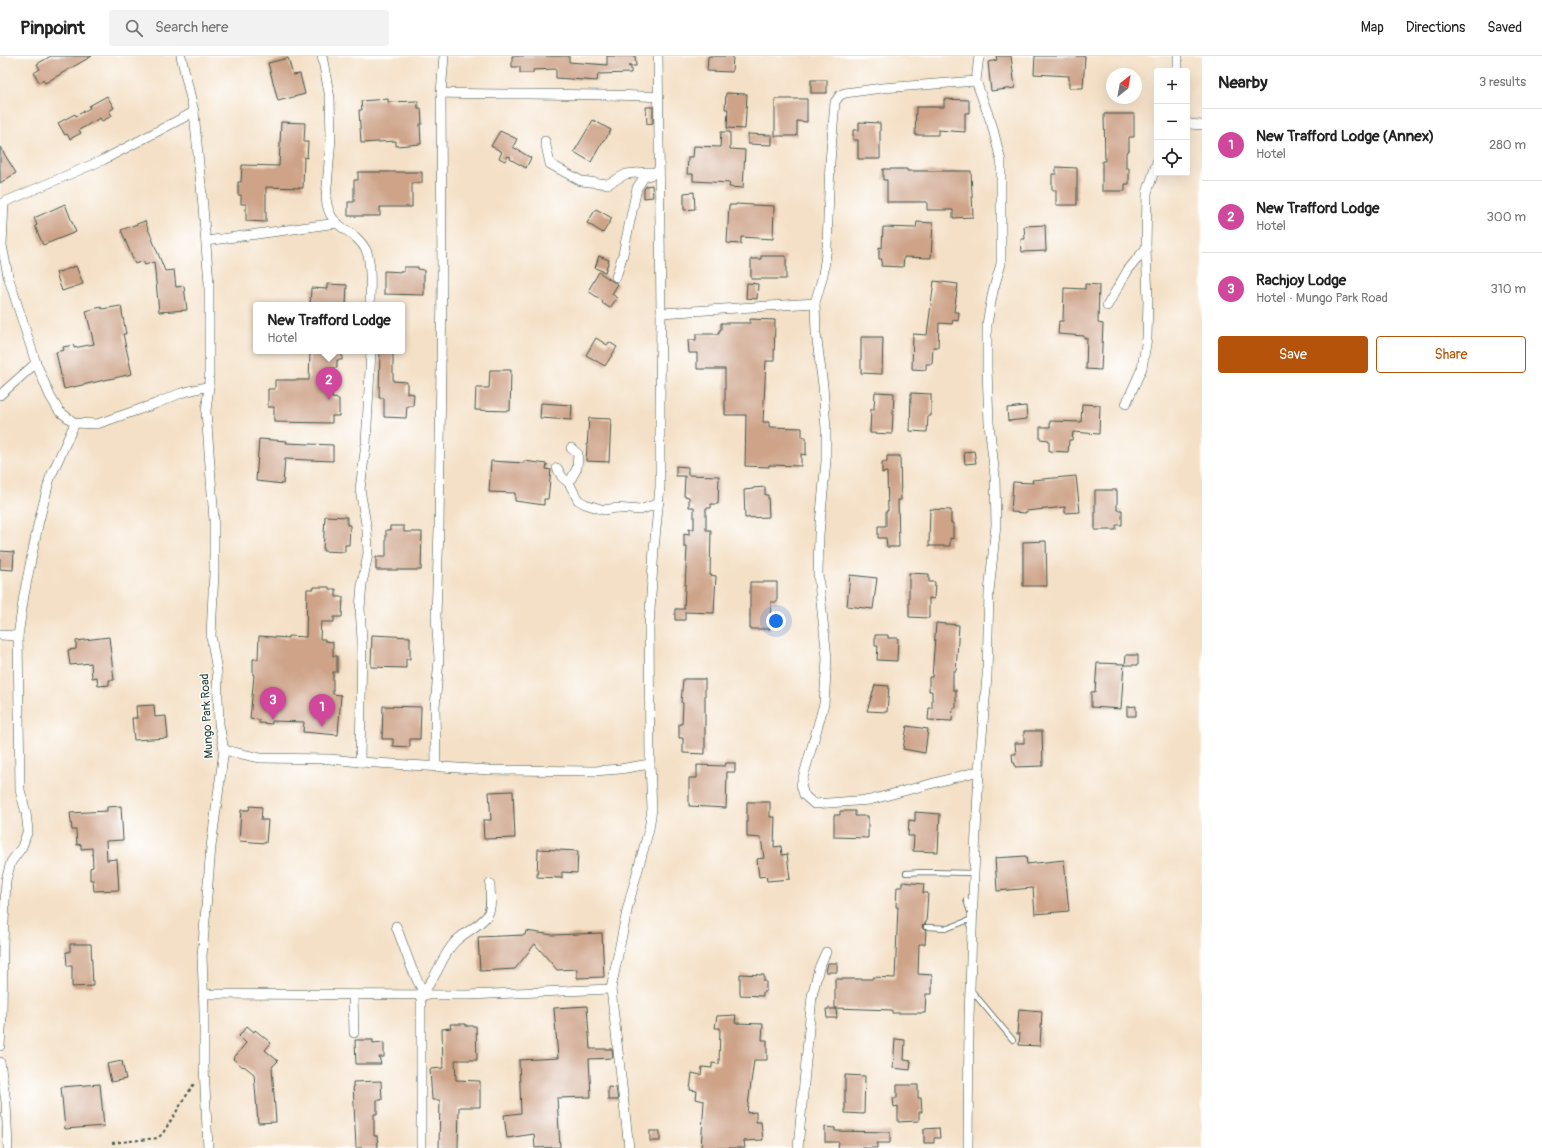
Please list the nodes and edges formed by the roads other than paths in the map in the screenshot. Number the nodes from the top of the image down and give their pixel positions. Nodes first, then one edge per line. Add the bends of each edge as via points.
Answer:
1 (180, 56) edge
2 (322, 56) edge
3 (444, 56) edge
4 (658, 56) edge
5 (979, 56) edge
6 (1178, 56) edge
7 (1178, 68) edge
8 (976, 82) junction
9 (441, 93) junction
10 (658, 97) junction
11 (194, 112) junction
12 (1190, 124) edge
13 (1202, 124) edge
14 (545, 141) dead end
15 (1154, 171) edge
16 (659, 172) junction
17 (2, 204) edge
18 (337, 223) junction
19 (206, 241) junction
20 (1146, 248) junction
21 (616, 277) dead end
22 (370, 302) edge
23 (815, 303) junction
24 (1107, 306) dead end
25 (662, 313) junction
26 (371, 354) edge
27 (36, 363) junction
28 (209, 386) junction
29 (0, 395) edge
30 (1126, 404) dead end
31 (75, 423) junction
32 (572, 448) dead end
33 (557, 468) dead end
34 (569, 483) junction
35 (659, 503) junction
36 (0, 635) edge
37 (18, 636) junction
38 (224, 750) junction
39 (360, 762) junction
40 (650, 764) junction
41 (436, 767) junction
42 (979, 771) junction
43 (906, 873) dead end
44 (974, 873) junction
45 (490, 884) dead end
46 (966, 900) dead end
47 (973, 919) junction
48 (396, 926) dead end
49 (926, 927) dead end
50 (826, 952) dead end
51 (611, 989) junction
52 (970, 989) junction
53 (203, 994) junction
54 (353, 995) junction
55 (421, 996) junction
56 (354, 1033) dead end
57 (1013, 1040) dead end
58 (0, 1046) edge
59 (0, 1062) edge
60 (8, 1148) edge
61 (208, 1148) edge
62 (421, 1148) edge
63 (629, 1148) edge
64 (798, 1148) edge
65 (968, 1148) edge

1 - 11 street, Mungo Park Road
2 - 18 street via 330,98 326,198 329,213
3 - 9 street
4 - 10 street
5 - 8 street
6 - 7 street
8 - 23 street via 882,88 845,93 836,98 826,247 823,275
8 - 42 street via 992,125 1001,161 1001,264 987,324 989,423 995,477 996,525 989,592 987,676
9 - 10 street
9 - 41 street via 442,283
10 - 16 street
11 - 17 street via 103,160
11 - 19 street, Mungo Park Road
12 - 13 street
14 - 16 street via 550,164 580,181 608,184 626,174
15 - 20 street via 1147,193
16 - 21 street via 644,177 637,188
16 - 25 street
17 - 27 street via 2,246 8,276
18 - 19 street
18 - 22 street via 355,236 367,251
19 - 28 street, Mungo Park Road via 209,283
20 - 24 street via 1128,270
20 - 30 street via 1147,338 1142,368
23 - 25 street
23 - 42 street via 826,429 818,574 827,658 824,704 801,785 804,795 814,804 870,800
25 - 35 street
26 - 39 street via 366,444 360,489 368,554 360,608
27 - 29 street
27 - 31 street via 59,411
28 - 31 street via 181,393 97,424
28 - 38 street, Mungo Park Road via 206,411 214,520 211,636 217,670
31 - 37 street via 50,478 38,525
32 - 34 street via 578,454 577,468
33 - 34 street
34 - 35 street via 578,500 604,510 640,510
35 - 40 street via 649,626
36 - 37 street
37 - 58 street via 20,790 28,830 22,847 11,862 6,880
38 - 39 street via 260,758 330,758
38 - 53 street, Mungo Park Road via 211,847 202,956
39 - 41 street
40 - 41 street via 595,771
40 - 51 street via 652,809 649,829 628,906
42 - 44 street
43 - 44 lane
44 - 47 street
45 - 55 street via 491,903 487,917 461,935 453,944
46 - 47 lane
47 - 49 lane via 948,928
47 - 52 street
48 - 55 street via 421,987
50 - 64 street via 812,996
51 - 55 street
51 - 63 street
52 - 57 lane
52 - 65 street
53 - 54 street
53 - 61 street, Mungo Park Road
54 - 55 street
54 - 56 street
55 - 62 street
59 - 60 street via 6,1102

